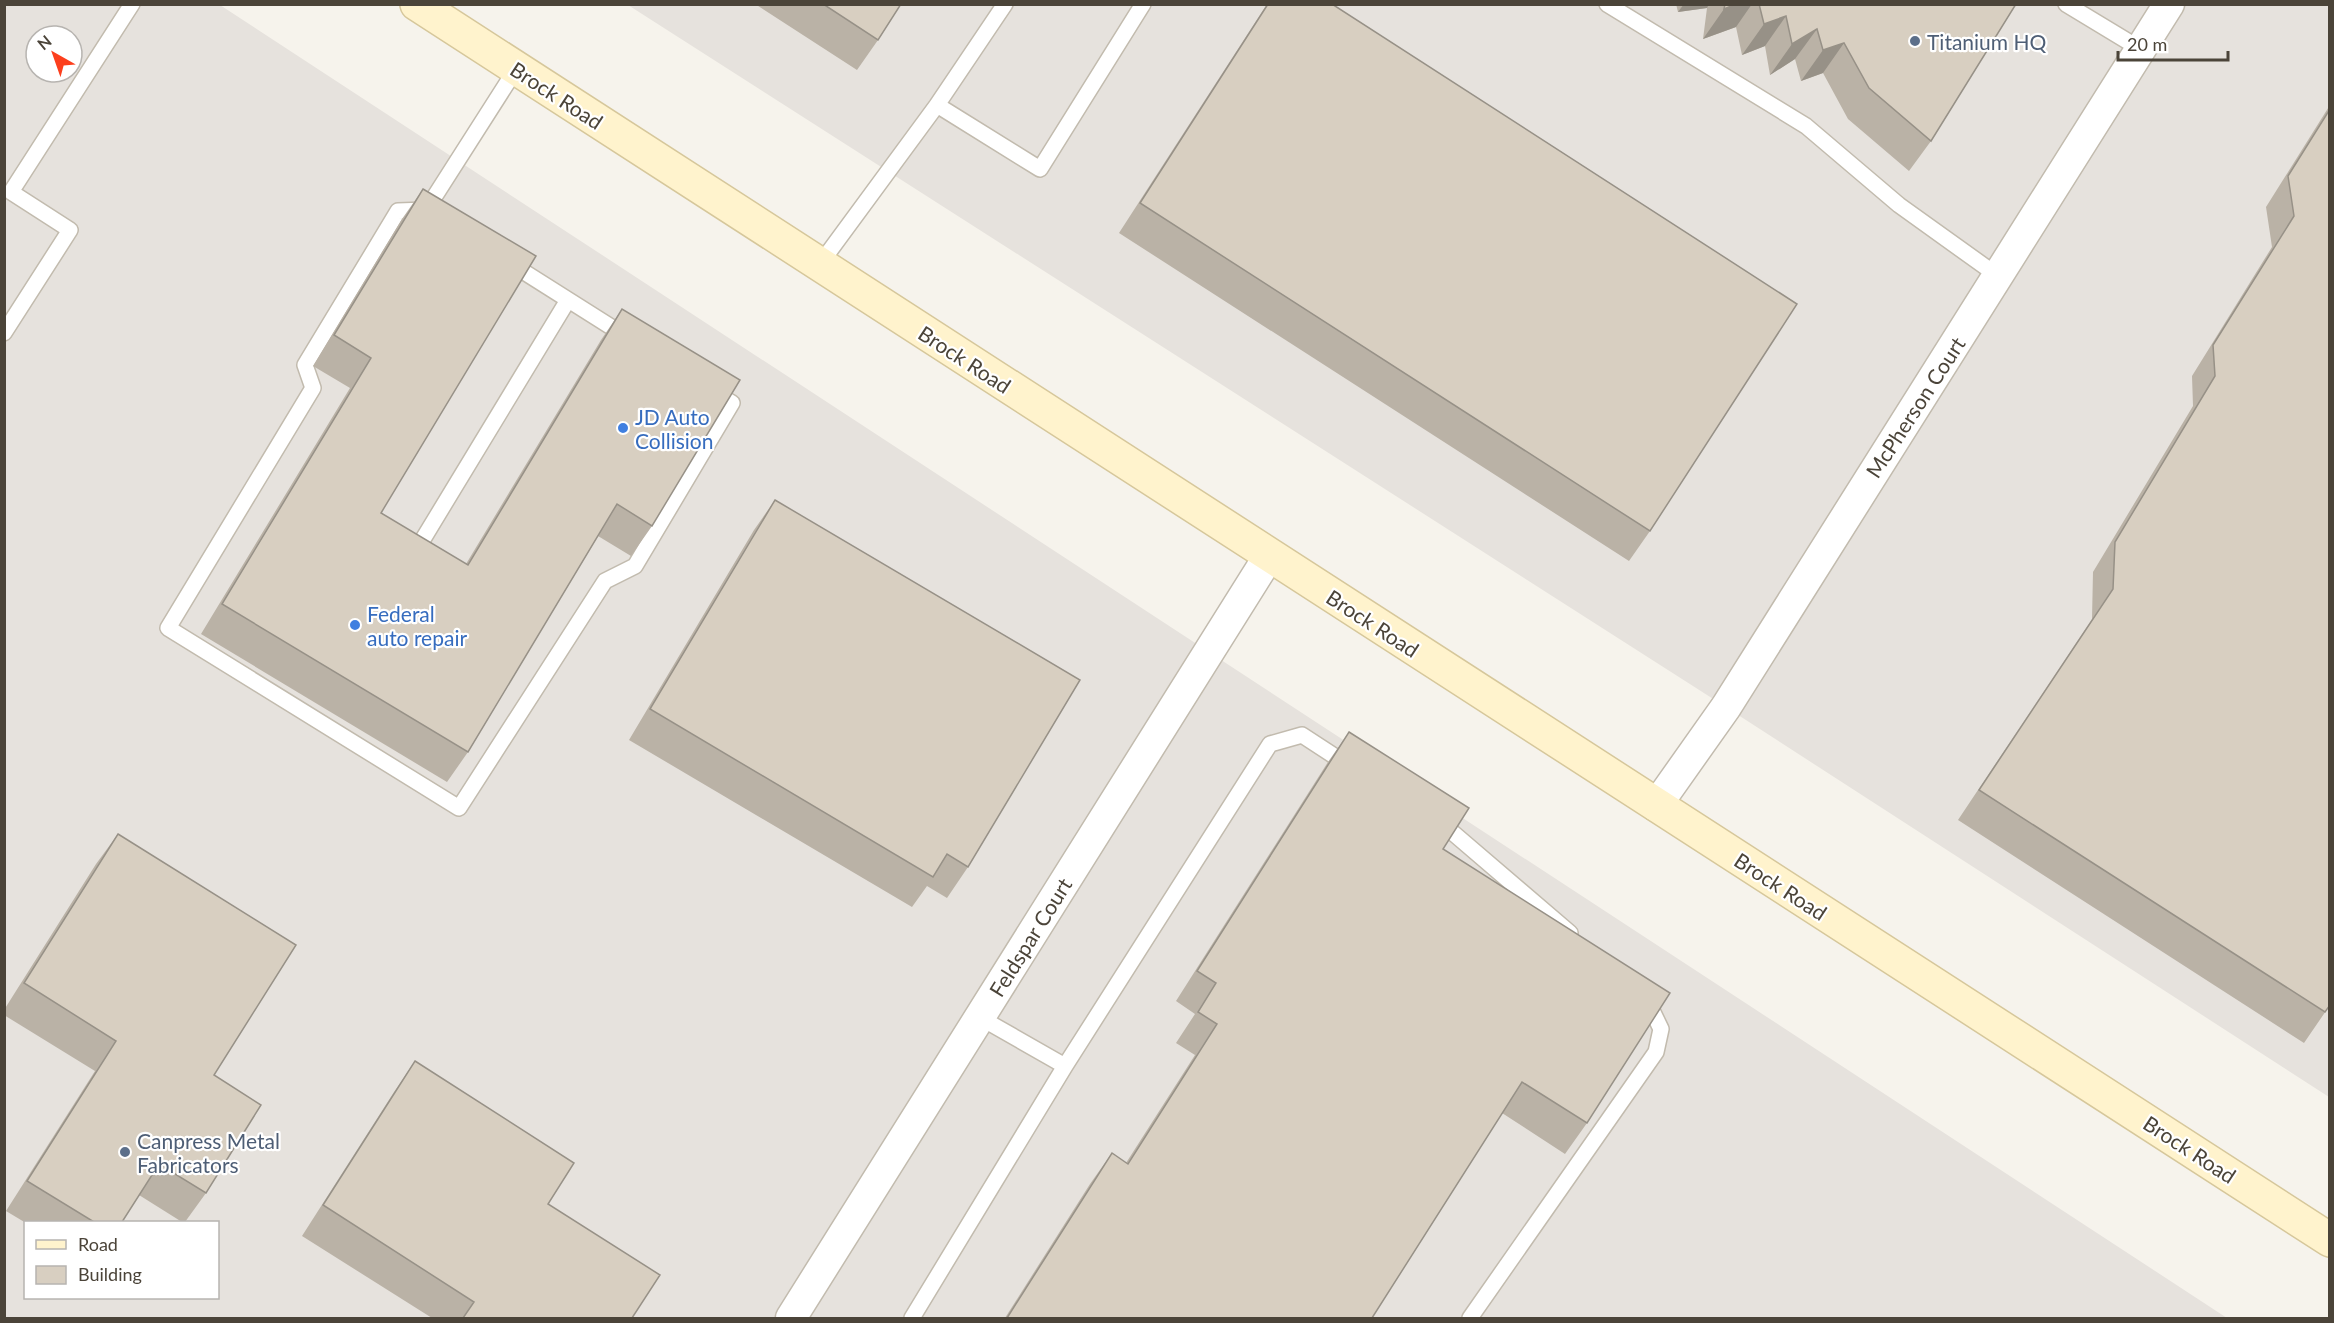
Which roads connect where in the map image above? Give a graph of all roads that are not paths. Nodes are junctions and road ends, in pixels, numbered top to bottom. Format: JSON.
{"nodes":[{"id":1,"x":132,"y":4,"type":"edge"},
{"id":2,"x":417,"y":4,"type":"edge"},
{"id":3,"x":448,"y":4,"type":"edge"},
{"id":4,"x":1005,"y":4,"type":"edge"},
{"id":5,"x":1143,"y":4,"type":"edge"},
{"id":6,"x":1607,"y":4,"type":"edge"},
{"id":7,"x":2066,"y":4,"type":"edge"},
{"id":8,"x":2169,"y":4,"type":"edge"},
{"id":9,"x":464,"y":34,"type":"junction"},
{"id":10,"x":2142,"y":50,"type":"junction"},
{"id":11,"x":516,"y":69,"type":"junction"},
{"id":12,"x":937,"y":105,"type":"junction"},
{"id":13,"x":426,"y":210,"type":"junction"},
{"id":14,"x":447,"y":223,"type":"edge"},
{"id":15,"x":497,"y":255,"type":"edge"},
{"id":16,"x":820,"y":264,"type":"junction"},
{"id":17,"x":1998,"y":276,"type":"junction"},
{"id":18,"x":568,"y":300,"type":"junction"},
{"id":19,"x":4,"y":333,"type":"edge"},
{"id":20,"x":635,"y":342,"type":"edge"},
{"id":21,"x":693,"y":379,"type":"edge"},
{"id":22,"x":1269,"y":556,"type":"junction"},
{"id":23,"x":409,"y":563,"type":"edge"},
{"id":24,"x":1362,"y":774,"type":"edge"},
{"id":25,"x":1656,"y":806,"type":"junction"},
{"id":26,"x":1422,"y":813,"type":"edge"},
{"id":27,"x":1584,"y":945,"type":"edge"},
{"id":28,"x":1637,"y":990,"type":"edge"},
{"id":29,"x":980,"y":1017,"type":"junction"},
{"id":30,"x":1065,"y":1066,"type":"junction"},
{"id":31,"x":2330,"y":1240,"type":"edge"},
{"id":32,"x":790,"y":1318,"type":"edge"},
{"id":33,"x":912,"y":1318,"type":"edge"},
{"id":34,"x":1470,"y":1318,"type":"edge"}],
"edges":[{"from":1,"to":19,"type":"lane"},
{"from":2,"to":9,"type":"main road","name":"Brock Road"},
{"from":3,"to":9,"type":"lane"},
{"from":4,"to":12,"type":"lane"},
{"from":5,"to":12,"type":"lane"},
{"from":6,"to":17,"type":"lane"},
{"from":7,"to":10,"type":"lane"},
{"from":8,"to":10,"type":"street","name":"McPherson Court"},
{"from":9,"to":11,"type":"main road","name":"Brock Road"},
{"from":10,"to":17,"type":"street","name":"McPherson Court"},
{"from":11,"to":13,"type":"lane"},
{"from":11,"to":16,"type":"main road","name":"Brock Road"},
{"from":12,"to":16,"type":"lane"},
{"from":13,"to":14,"type":"lane"},
{"from":13,"to":21,"type":"lane"},
{"from":15,"to":18,"type":"lane"},
{"from":16,"to":22,"type":"main road","name":"Brock Road"},
{"from":17,"to":25,"type":"street","name":"McPherson Court"},
{"from":18,"to":20,"type":"lane"},
{"from":18,"to":23,"type":"lane"},
{"from":22,"to":25,"type":"main road","name":"Brock Road"},
{"from":22,"to":29,"type":"street","name":"Feldspar Court"},
{"from":24,"to":30,"type":"lane"},
{"from":25,"to":31,"type":"main road","name":"Brock Road"},
{"from":26,"to":27,"type":"lane"},
{"from":28,"to":34,"type":"lane"},
{"from":29,"to":30,"type":"lane"},
{"from":29,"to":32,"type":"street","name":"Feldspar Court"},
{"from":30,"to":33,"type":"lane"}]}
